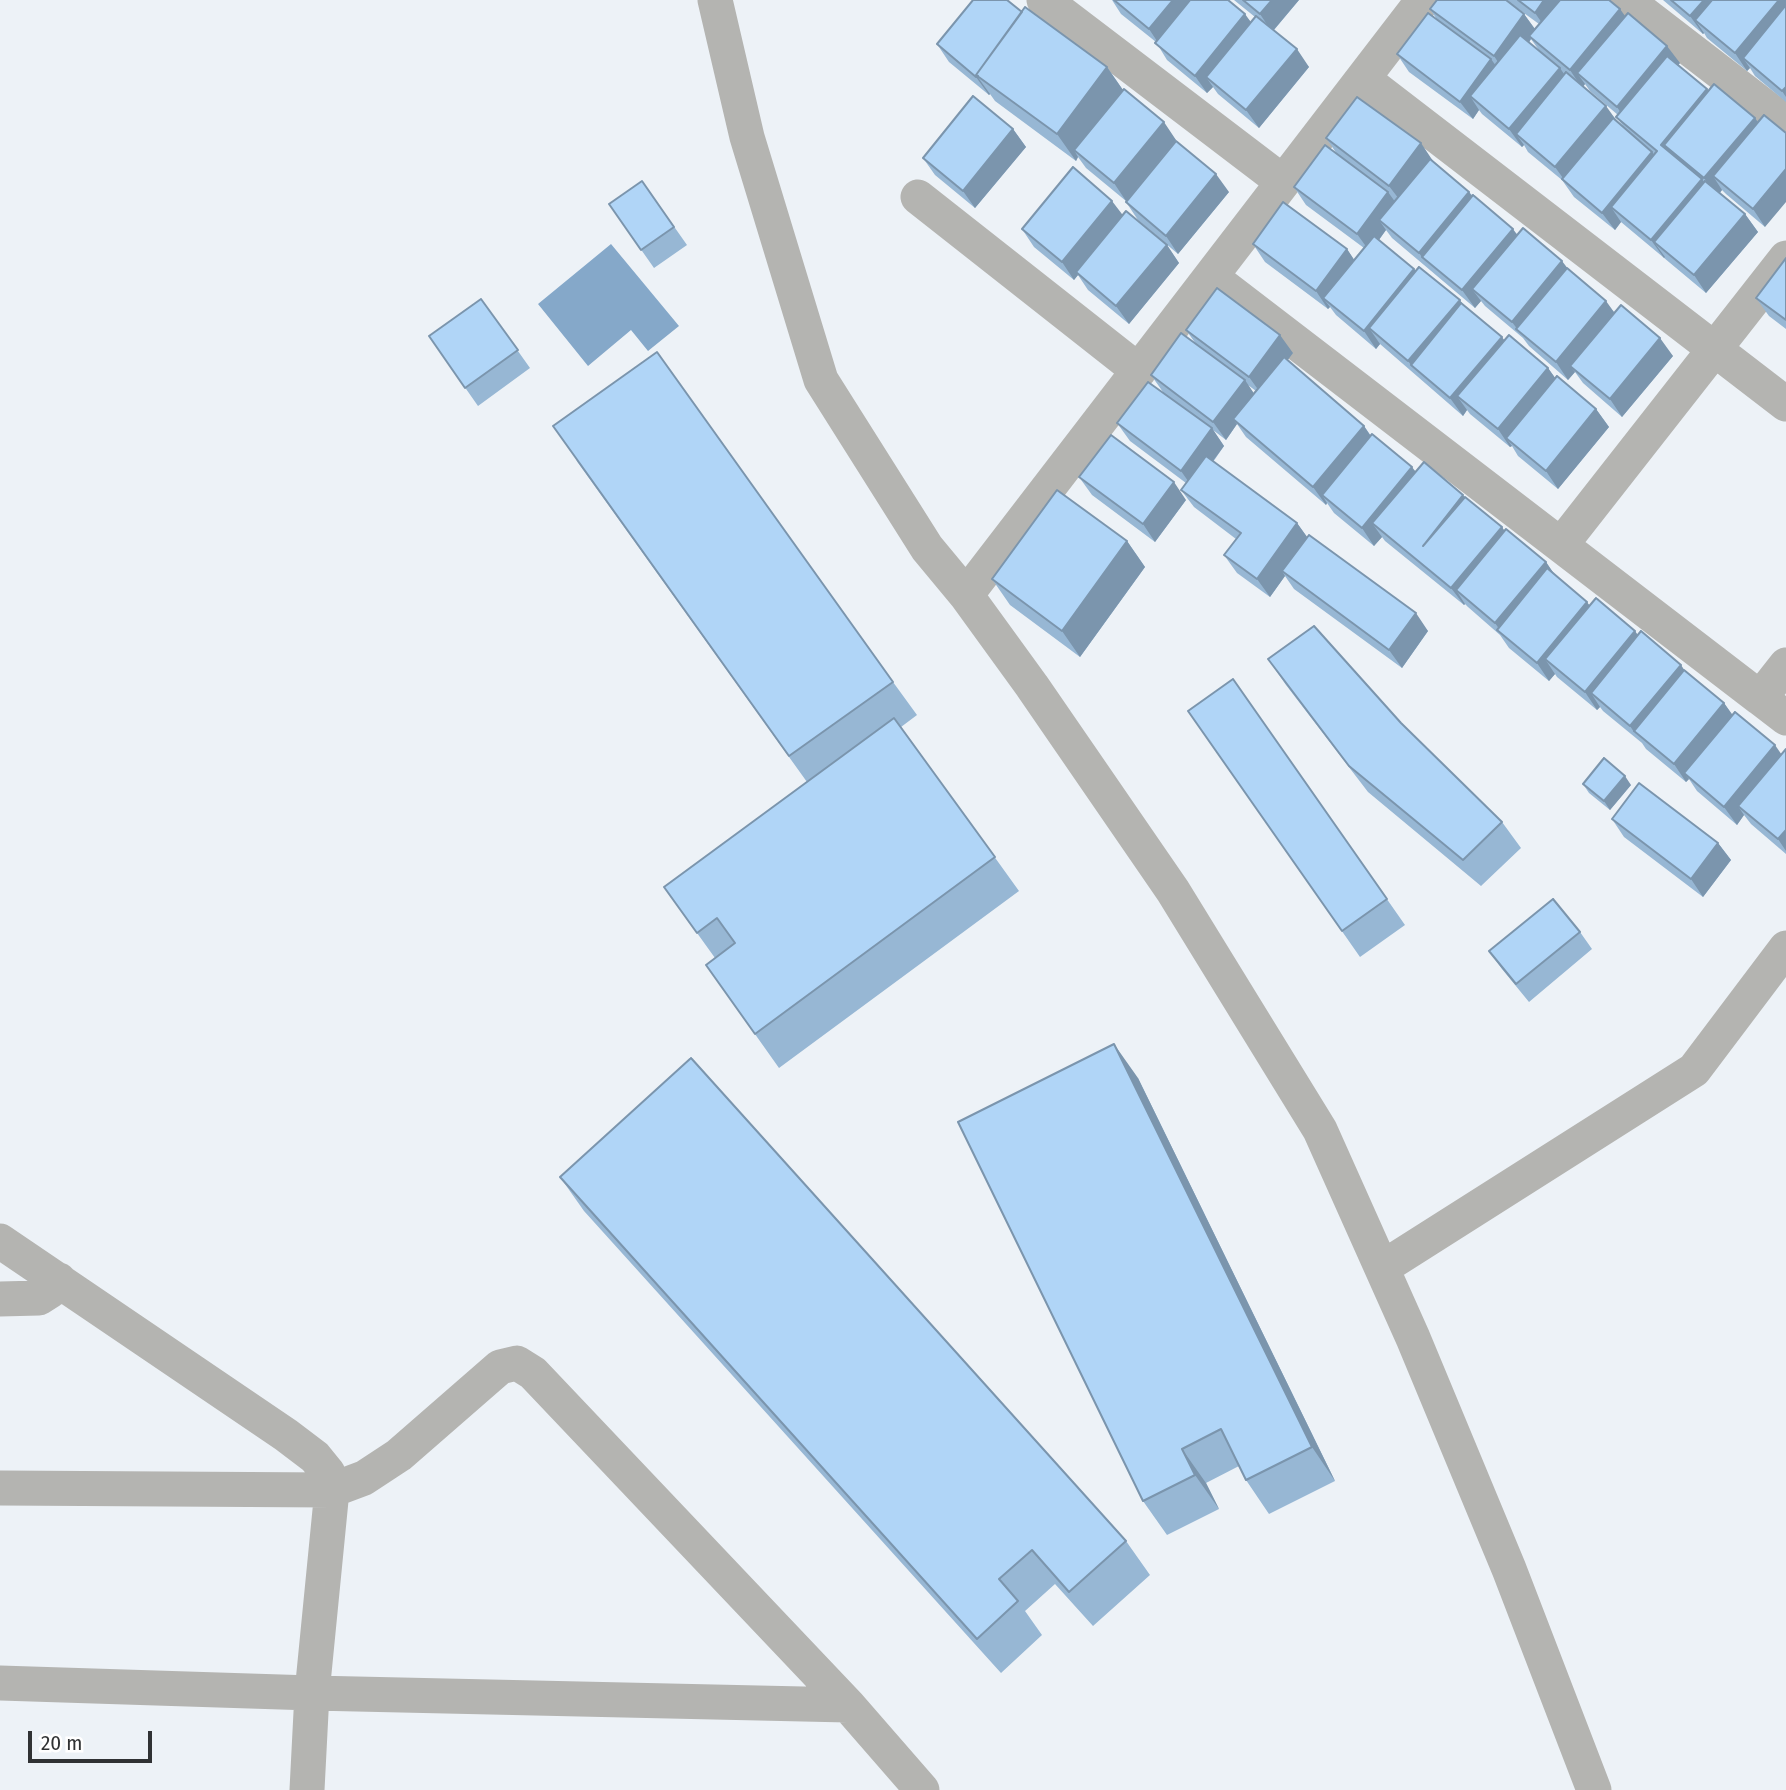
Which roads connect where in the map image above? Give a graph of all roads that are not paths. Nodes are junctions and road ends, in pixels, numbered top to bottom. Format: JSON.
{"nodes":[{"id":1,"x":715,"y":0,"type":"edge"},
{"id":2,"x":1044,"y":0,"type":"edge"},
{"id":3,"x":1626,"y":0,"type":"edge"},
{"id":4,"x":1408,"y":6,"type":"edge"},
{"id":5,"x":1363,"y":79,"type":"junction"},
{"id":6,"x":1786,"y":123,"type":"edge"},
{"id":7,"x":1283,"y":182,"type":"junction"},
{"id":8,"x":918,"y":197,"type":"dead end"},
{"id":9,"x":1786,"y":258,"type":"edge"},
{"id":10,"x":1210,"y":277,"type":"junction"},
{"id":11,"x":1715,"y":350,"type":"junction"},
{"id":12,"x":1139,"y":371,"type":"junction"},
{"id":13,"x":1786,"y":404,"type":"edge"},
{"id":14,"x":1561,"y":545,"type":"junction"},
{"id":15,"x":966,"y":595,"type":"junction"},
{"id":16,"x":1786,"y":665,"type":"edge"},
{"id":17,"x":1773,"y":708,"type":"edge"},
{"id":18,"x":1786,"y":948,"type":"edge"},
{"id":19,"x":0,"y":1241,"type":"edge"},
{"id":20,"x":1382,"y":1268,"type":"junction"},
{"id":21,"x":59,"y":1280,"type":"junction"},
{"id":22,"x":0,"y":1299,"type":"edge"},
{"id":23,"x":0,"y":1488,"type":"edge"},
{"id":24,"x":332,"y":1490,"type":"junction"},
{"id":25,"x":0,"y":1683,"type":"edge"},
{"id":26,"x":312,"y":1693,"type":"junction"},
{"id":27,"x":848,"y":1705,"type":"junction"},
{"id":28,"x":307,"y":1790,"type":"edge"},
{"id":29,"x":922,"y":1790,"type":"edge"},
{"id":30,"x":1594,"y":1790,"type":"edge"}],
"edges":[{"from":1,"to":15,"type":"street"},
{"from":2,"to":7,"type":"street"},
{"from":3,"to":6,"type":"street"},
{"from":4,"to":5,"type":"street"},
{"from":5,"to":7,"type":"street"},
{"from":5,"to":11,"type":"street"},
{"from":7,"to":10,"type":"street"},
{"from":8,"to":12,"type":"street"},
{"from":9,"to":11,"type":"street"},
{"from":10,"to":12,"type":"street"},
{"from":10,"to":14,"type":"street"},
{"from":11,"to":13,"type":"street"},
{"from":11,"to":14,"type":"street"},
{"from":12,"to":15,"type":"street"},
{"from":14,"to":17,"type":"street"},
{"from":15,"to":20,"type":"street"},
{"from":16,"to":17,"type":"street"},
{"from":18,"to":20,"type":"street"},
{"from":19,"to":21,"type":"street"},
{"from":20,"to":30,"type":"street"},
{"from":21,"to":22,"type":"street"},
{"from":21,"to":24,"type":"street"},
{"from":23,"to":24,"type":"street"},
{"from":24,"to":26,"type":"street"},
{"from":24,"to":27,"type":"street"},
{"from":25,"to":26,"type":"street"},
{"from":26,"to":27,"type":"street"},
{"from":26,"to":28,"type":"street"},
{"from":27,"to":29,"type":"street"}]}
